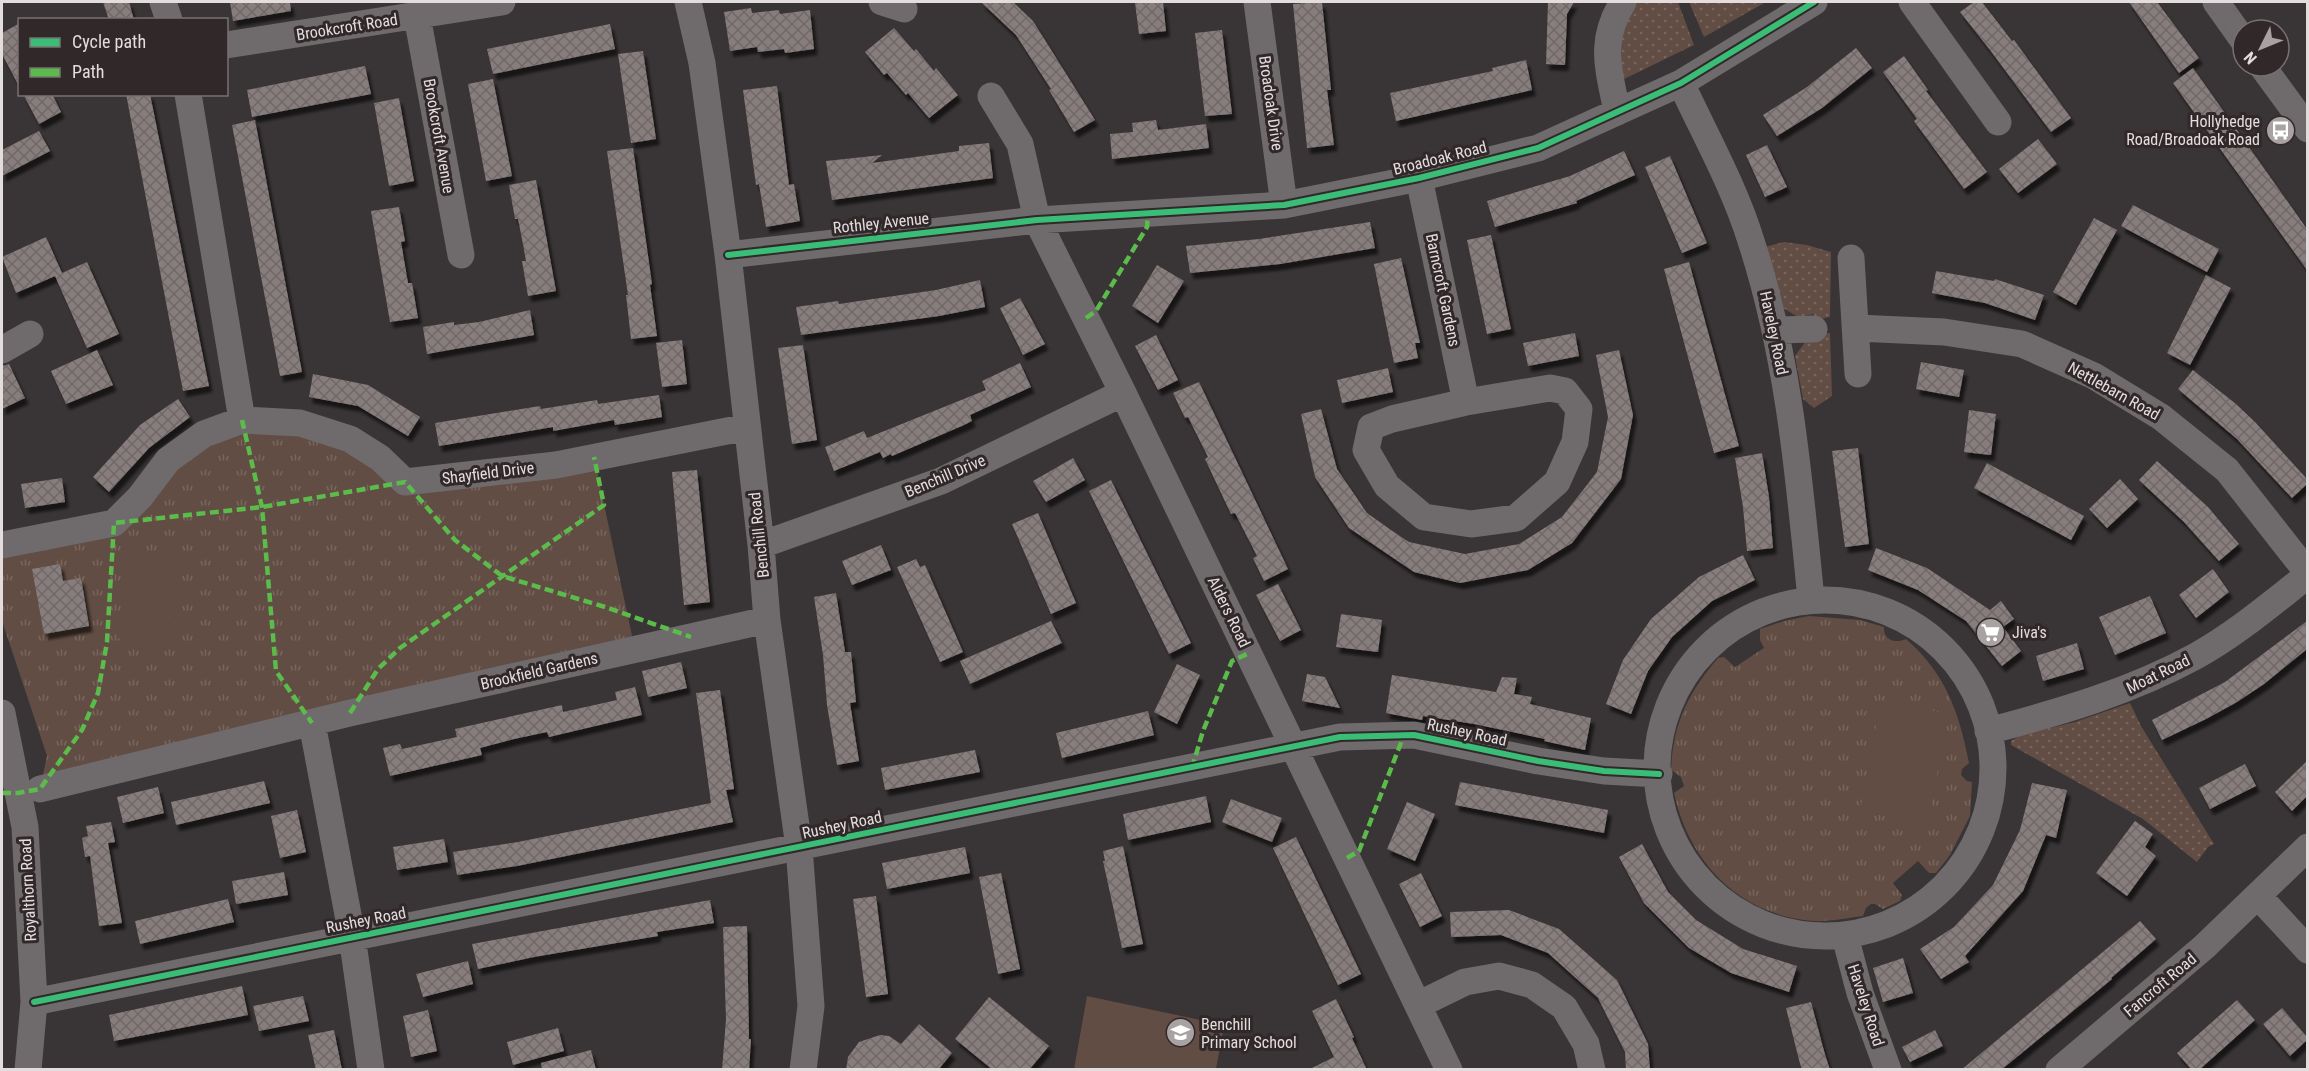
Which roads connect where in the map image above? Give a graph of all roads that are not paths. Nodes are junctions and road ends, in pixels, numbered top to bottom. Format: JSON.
{"nodes":[{"id":1,"x":163,"y":2,"type":"edge"},
{"id":2,"x":502,"y":2,"type":"edge"},
{"id":3,"x":688,"y":2,"type":"edge"},
{"id":4,"x":1257,"y":2,"type":"edge"},
{"id":5,"x":1623,"y":2,"type":"edge"},
{"id":6,"x":1814,"y":2,"type":"edge"},
{"id":7,"x":1912,"y":2,"type":"edge"},
{"id":8,"x":2216,"y":2,"type":"edge"},
{"id":9,"x":417,"y":16,"type":"junction"},
{"id":10,"x":169,"y":18,"type":"edge"},
{"id":11,"x":2231,"y":23,"type":"edge"},
{"id":12,"x":228,"y":45,"type":"edge"},
{"id":13,"x":2271,"y":78,"type":"edge"},
{"id":14,"x":1681,"y":83,"type":"junction"},
{"id":15,"x":188,"y":96,"type":"edge"},
{"id":16,"x":991,"y":96,"type":"dead end"},
{"id":17,"x":1617,"y":112,"type":"junction"},
{"id":18,"x":1998,"y":122,"type":"dead end"},
{"id":19,"x":2307,"y":129,"type":"edge"},
{"id":20,"x":1419,"y":178,"type":"junction"},
{"id":21,"x":1284,"y":205,"type":"junction"},
{"id":22,"x":1037,"y":220,"type":"junction"},
{"id":23,"x":461,"y":255,"type":"dead end"},
{"id":24,"x":728,"y":255,"type":"junction"},
{"id":25,"x":1851,"y":258,"type":"dead end"},
{"id":26,"x":1857,"y":328,"type":"junction"},
{"id":27,"x":1814,"y":329,"type":"dead end"},
{"id":28,"x":1776,"y":330,"type":"junction"},
{"id":29,"x":30,"y":334,"type":"dead end"},
{"id":30,"x":2,"y":350,"type":"edge"},
{"id":31,"x":1858,"y":374,"type":"dead end"},
{"id":32,"x":1123,"y":393,"type":"junction"},
{"id":33,"x":1466,"y":402,"type":"junction"},
{"id":34,"x":242,"y":420,"type":"junction"},
{"id":35,"x":747,"y":427,"type":"junction"},
{"id":36,"x":2,"y":545,"type":"edge"},
{"id":37,"x":761,"y":545,"type":"junction"},
{"id":38,"x":2307,"y":574,"type":"edge"},
{"id":39,"x":1811,"y":599,"type":"junction"},
{"id":40,"x":767,"y":620,"type":"junction"},
{"id":41,"x":2,"y":713,"type":"edge"},
{"id":42,"x":312,"y":723,"type":"junction"},
{"id":43,"x":1988,"y":730,"type":"junction"},
{"id":44,"x":1294,"y":747,"type":"junction"},
{"id":45,"x":1659,"y":774,"type":"junction"},
{"id":46,"x":40,"y":789,"type":"dead end"},
{"id":47,"x":799,"y":847,"type":"junction"},
{"id":48,"x":2307,"y":847,"type":"edge"},
{"id":49,"x":2258,"y":896,"type":"junction"},
{"id":50,"x":352,"y":936,"type":"junction"},
{"id":51,"x":1846,"y":940,"type":"junction"},
{"id":52,"x":2307,"y":950,"type":"edge"},
{"id":53,"x":34,"y":1002,"type":"junction"},
{"id":54,"x":1418,"y":1005,"type":"junction"},
{"id":55,"x":2076,"y":1065,"type":"edge"},
{"id":56,"x":28,"y":1070,"type":"edge"},
{"id":57,"x":371,"y":1070,"type":"edge"},
{"id":58,"x":803,"y":1070,"type":"edge"},
{"id":59,"x":1449,"y":1070,"type":"edge"},
{"id":60,"x":1592,"y":1070,"type":"edge"},
{"id":61,"x":1888,"y":1070,"type":"edge"}],
"edges":[{"from":1,"to":10,"type":"street"},
{"from":2,"to":9,"type":"street","name":"Brookcroft Road"},
{"from":3,"to":24,"type":"street","name":"Benchill Road"},
{"from":4,"to":21,"type":"street","name":"Broadoak Drive"},
{"from":5,"to":17,"type":"street"},
{"from":6,"to":14,"type":"street","name":"Broadoak Road"},
{"from":7,"to":18,"type":"street"},
{"from":8,"to":11,"type":"street"},
{"from":9,"to":12,"type":"street","name":"Brookcroft Road"},
{"from":9,"to":23,"type":"street","name":"Brookcroft Avenue"},
{"from":13,"to":19,"type":"street"},
{"from":14,"to":17,"type":"street","name":"Broadoak Road"},
{"from":14,"to":28,"type":"street","name":"Haveley Road"},
{"from":15,"to":34,"type":"street"},
{"from":16,"to":22,"type":"street","name":"Alders Road"},
{"from":17,"to":20,"type":"street","name":"Broadoak Road"},
{"from":20,"to":21,"type":"street","name":"Broadoak Road"},
{"from":20,"to":33,"type":"street","name":"Barncroft Gardens"},
{"from":21,"to":22,"type":"street","name":"Broadoak Road"},
{"from":22,"to":24,"type":"street","name":"Rothley Avenue"},
{"from":22,"to":32,"type":"street","name":"Alders Road"},
{"from":24,"to":35,"type":"street","name":"Benchill Road"},
{"from":25,"to":26,"type":"street"},
{"from":26,"to":31,"type":"street"},
{"from":26,"to":38,"type":"street","name":"Nettlebarn Road"},
{"from":27,"to":28,"type":"street"},
{"from":28,"to":39,"type":"street","name":"Haveley Road"},
{"from":29,"to":30,"type":"street"},
{"from":32,"to":37,"type":"street","name":"Benchill Drive"},
{"from":32,"to":44,"type":"street","name":"Alders Road"},
{"from":33,"to":33,"type":"street"},
{"from":34,"to":35,"type":"street","name":"Shayfield Drive"},
{"from":34,"to":36,"type":"street","name":"Shayfield Drive"},
{"from":35,"to":37,"type":"street","name":"Benchill Road"},
{"from":37,"to":40,"type":"street","name":"Benchill Road"},
{"from":38,"to":43,"type":"street","name":"Moat Road"},
{"from":39,"to":43,"type":"street"},
{"from":39,"to":45,"type":"street"},
{"from":40,"to":42,"type":"street","name":"Brookfield Gardens"},
{"from":40,"to":47,"type":"street","name":"Benchill Road"},
{"from":41,"to":53,"type":"street","name":"Royalthorn Road"},
{"from":42,"to":46,"type":"street","name":"Brookfield Gardens"},
{"from":42,"to":50,"type":"street"},
{"from":43,"to":51,"type":"street"},
{"from":44,"to":45,"type":"street","name":"Rushey Road"},
{"from":44,"to":47,"type":"street","name":"Rushey Road"},
{"from":44,"to":54,"type":"street","name":"Alders Road"},
{"from":45,"to":51,"type":"street"},
{"from":47,"to":50,"type":"street","name":"Rushey Road"},
{"from":47,"to":58,"type":"street","name":"Benchill Road"},
{"from":48,"to":49,"type":"street","name":"Fancroft Road"},
{"from":49,"to":52,"type":"street"},
{"from":49,"to":55,"type":"street","name":"Fancroft Road"},
{"from":50,"to":53,"type":"street","name":"Rushey Road"},
{"from":50,"to":57,"type":"street"},
{"from":51,"to":61,"type":"street","name":"Haveley Road"},
{"from":53,"to":56,"type":"street","name":"Royalthorn Road"},
{"from":54,"to":59,"type":"street","name":"Alders Road"},
{"from":54,"to":60,"type":"street"}]}
